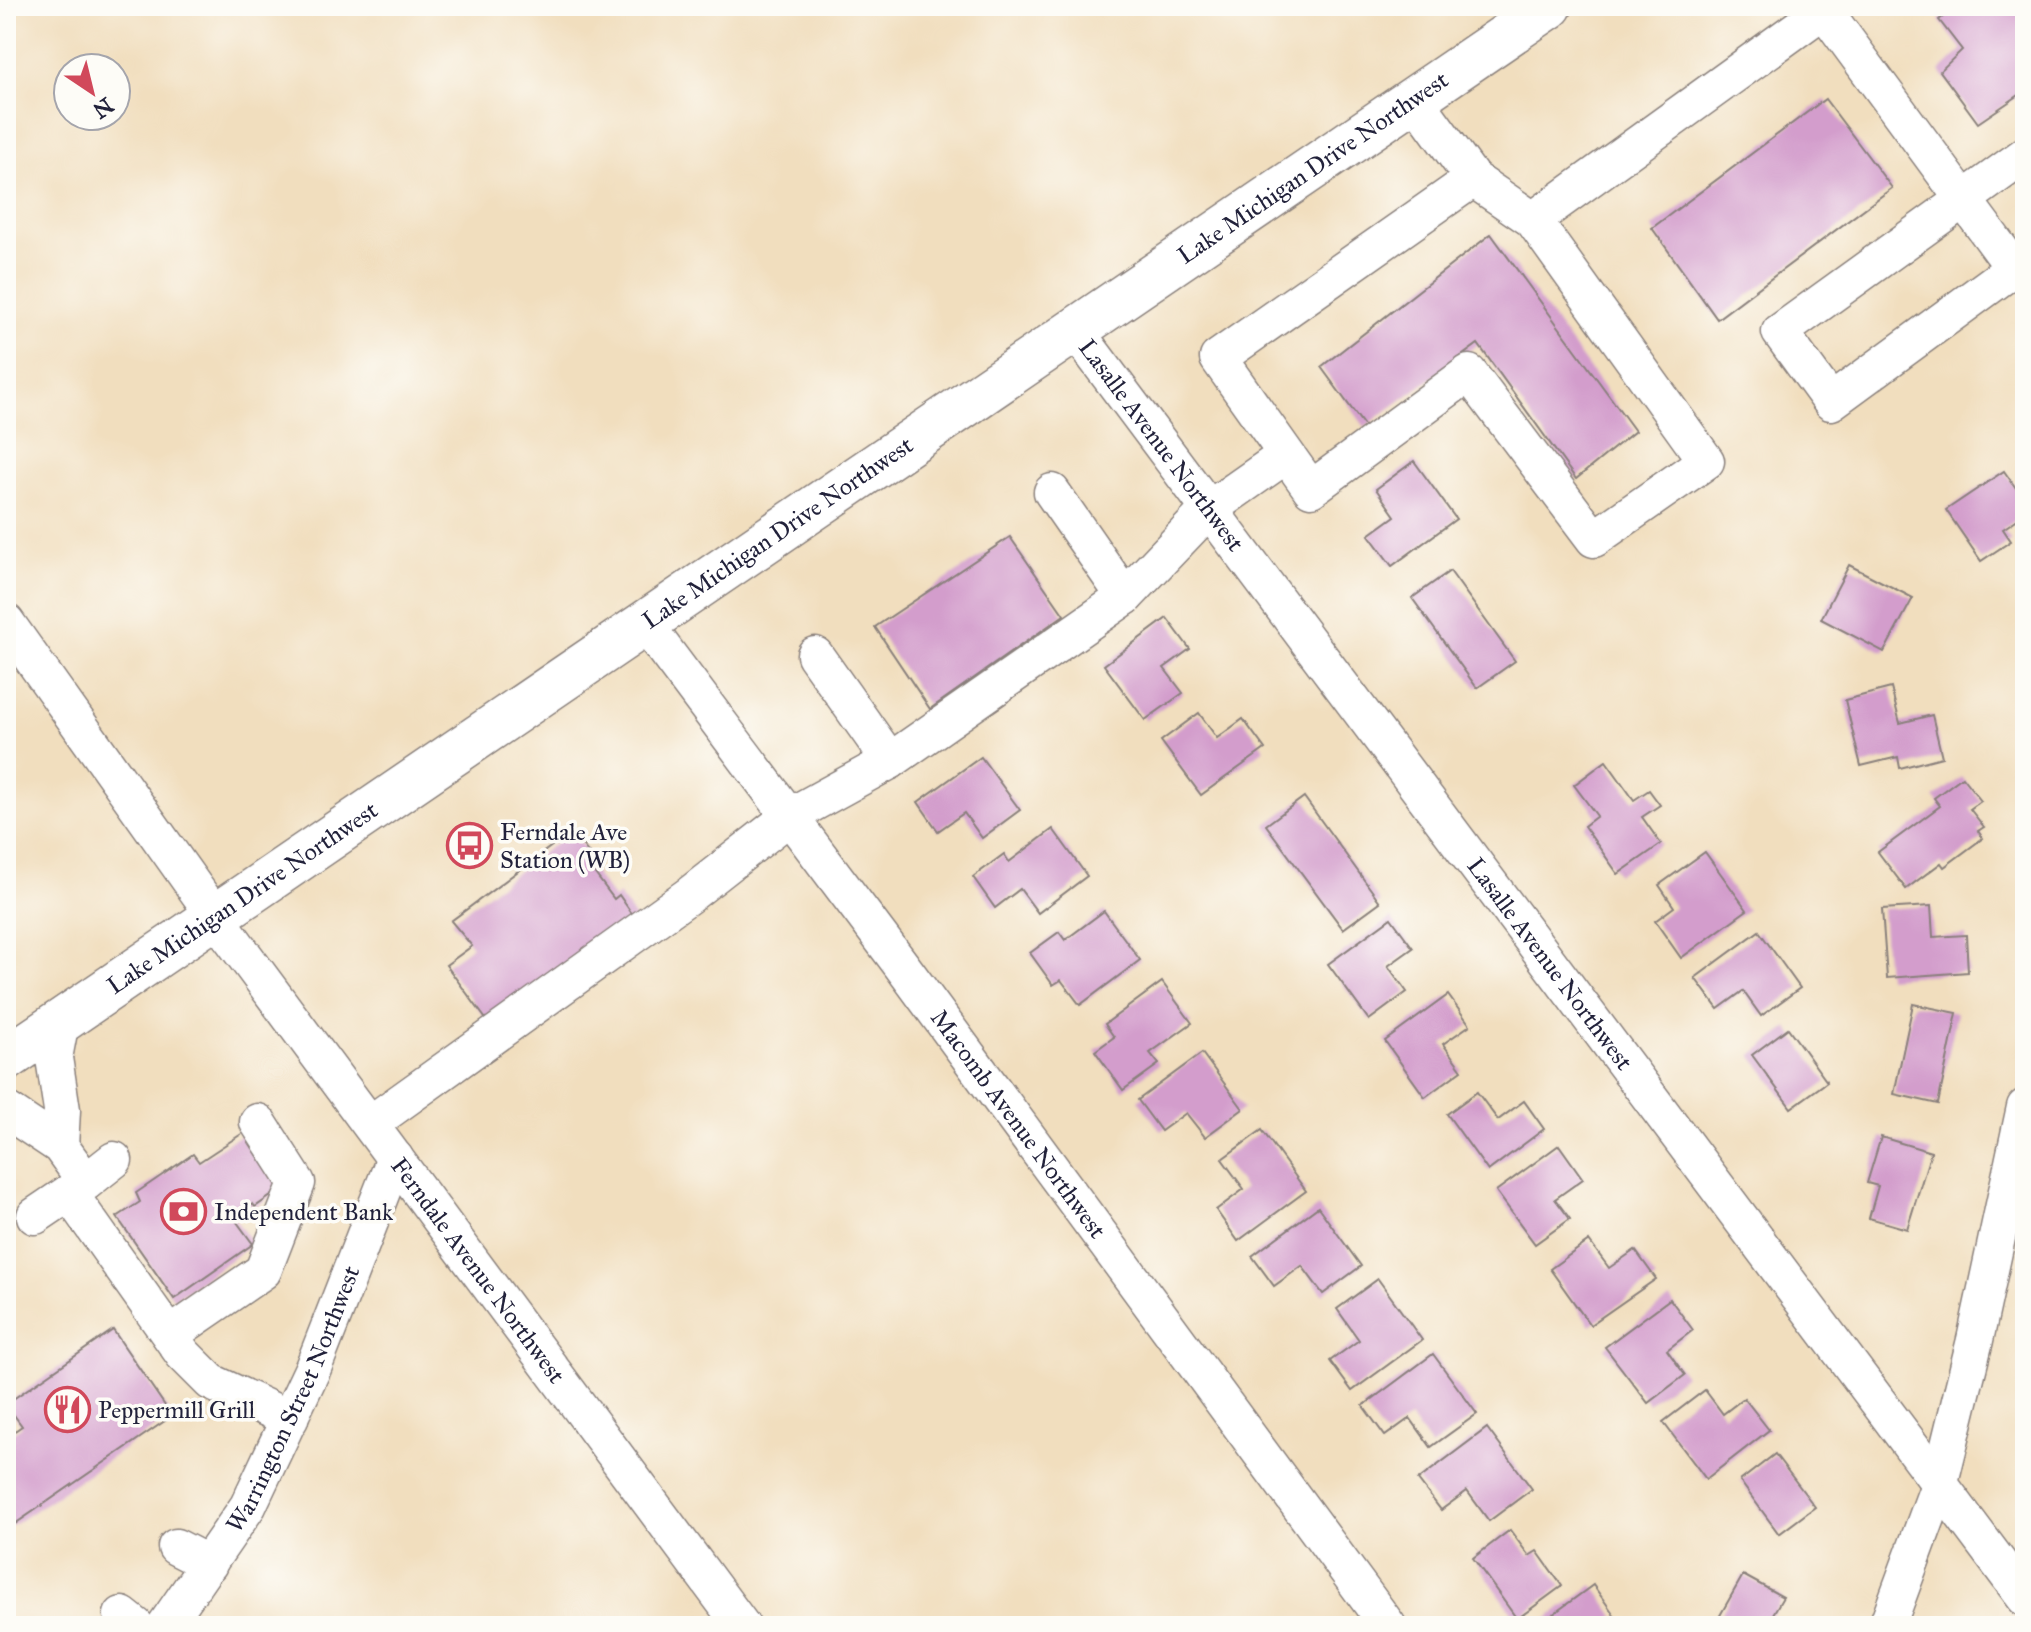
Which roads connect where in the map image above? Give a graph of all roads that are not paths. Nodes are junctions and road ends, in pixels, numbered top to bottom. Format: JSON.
{"nodes":[{"id":1,"x":1550,"y":6,"type":"edge"},
{"id":2,"x":1824,"y":7,"type":"edge"},
{"id":3,"x":1414,"y":98,"type":"junction"},
{"id":4,"x":2025,"y":155,"type":"edge"},
{"id":5,"x":1473,"y":179,"type":"junction"},
{"id":6,"x":1963,"y":199,"type":"junction"},
{"id":7,"x":1533,"y":220,"type":"junction"},
{"id":8,"x":2019,"y":264,"type":"edge"},
{"id":9,"x":1075,"y":330,"type":"junction"},
{"id":10,"x":1286,"y":455,"type":"junction"},
{"id":11,"x":1052,"y":492,"type":"dead end"},
{"id":12,"x":1209,"y":509,"type":"junction"},
{"id":13,"x":1125,"y":597,"type":"junction"},
{"id":14,"x":6,"y":622,"type":"edge"},
{"id":15,"x":645,"y":624,"type":"junction"},
{"id":16,"x":815,"y":655,"type":"dead end"},
{"id":17,"x":890,"y":761,"type":"junction"},
{"id":18,"x":790,"y":816,"type":"junction"},
{"id":19,"x":215,"y":916,"type":"junction"},
{"id":20,"x":61,"y":1021,"type":"junction"},
{"id":21,"x":6,"y":1059,"type":"edge"},
{"id":22,"x":2025,"y":1107,"type":"edge"},
{"id":23,"x":6,"y":1110,"type":"edge"},
{"id":24,"x":258,"y":1122,"type":"dead end"},
{"id":25,"x":370,"y":1124,"type":"junction"},
{"id":26,"x":60,"y":1146,"type":"junction"},
{"id":27,"x":395,"y":1158,"type":"junction"},
{"id":28,"x":114,"y":1160,"type":"dead end"},
{"id":29,"x":78,"y":1188,"type":"junction"},
{"id":30,"x":35,"y":1216,"type":"dead end"},
{"id":31,"x":170,"y":1335,"type":"junction"},
{"id":32,"x":290,"y":1419,"type":"junction"},
{"id":33,"x":1940,"y":1482,"type":"junction"},
{"id":34,"x":176,"y":1547,"type":"dead end"},
{"id":35,"x":209,"y":1564,"type":"junction"},
{"id":36,"x":2025,"y":1598,"type":"edge"},
{"id":37,"x":165,"y":1626,"type":"edge"},
{"id":38,"x":742,"y":1626,"type":"edge"},
{"id":39,"x":1388,"y":1626,"type":"edge"},
{"id":40,"x":1887,"y":1626,"type":"edge"}],
"edges":[{"from":1,"to":3,"type":"highway","name":"Lake Michigan Drive Northwest"},
{"from":2,"to":6,"type":"street"},
{"from":2,"to":7,"type":"street"},
{"from":3,"to":5,"type":"street"},
{"from":3,"to":9,"type":"highway","name":"Lake Michigan Drive Northwest"},
{"from":4,"to":6,"type":"street"},
{"from":5,"to":7,"type":"street"},
{"from":5,"to":10,"type":"street"},
{"from":6,"to":8,"type":"street"},
{"from":6,"to":8,"type":"street"},
{"from":7,"to":10,"type":"street"},
{"from":9,"to":12,"type":"street","name":"Lasalle Avenue Northwest"},
{"from":9,"to":15,"type":"highway","name":"Lake Michigan Drive Northwest"},
{"from":10,"to":12,"type":"street"},
{"from":11,"to":13,"type":"street"},
{"from":12,"to":13,"type":"street"},
{"from":12,"to":33,"type":"street","name":"Lasalle Avenue Northwest"},
{"from":13,"to":17,"type":"street"},
{"from":14,"to":19,"type":"street","name":"Ferndale Avenue Northwest"},
{"from":15,"to":18,"type":"street","name":"Macomb Avenue Northwest"},
{"from":15,"to":19,"type":"highway","name":"Lake Michigan Drive Northwest"},
{"from":16,"to":17,"type":"street"},
{"from":17,"to":18,"type":"street"},
{"from":18,"to":25,"type":"street"},
{"from":18,"to":39,"type":"street","name":"Macomb Avenue Northwest"},
{"from":19,"to":20,"type":"highway","name":"Lake Michigan Drive Northwest"},
{"from":19,"to":25,"type":"street","name":"Ferndale Avenue Northwest"},
{"from":20,"to":21,"type":"highway","name":"Lake Michigan Drive Northwest"},
{"from":20,"to":26,"type":"street"},
{"from":22,"to":33,"type":"street"},
{"from":23,"to":26,"type":"street"},
{"from":24,"to":31,"type":"street"},
{"from":25,"to":27,"type":"street","name":"Ferndale Avenue Northwest"},
{"from":26,"to":29,"type":"street"},
{"from":27,"to":32,"type":"street","name":"Warrington Street Northwest"},
{"from":27,"to":38,"type":"street","name":"Ferndale Avenue Northwest"},
{"from":28,"to":29,"type":"street"},
{"from":29,"to":30,"type":"street"},
{"from":29,"to":31,"type":"street"},
{"from":31,"to":32,"type":"street"},
{"from":32,"to":35,"type":"street","name":"Warrington Street Northwest"},
{"from":33,"to":36,"type":"street","name":"Lasalle Avenue Northwest"},
{"from":33,"to":40,"type":"street"},
{"from":34,"to":35,"type":"street"},
{"from":35,"to":37,"type":"street","name":"Warrington Street Northwest"}]}
